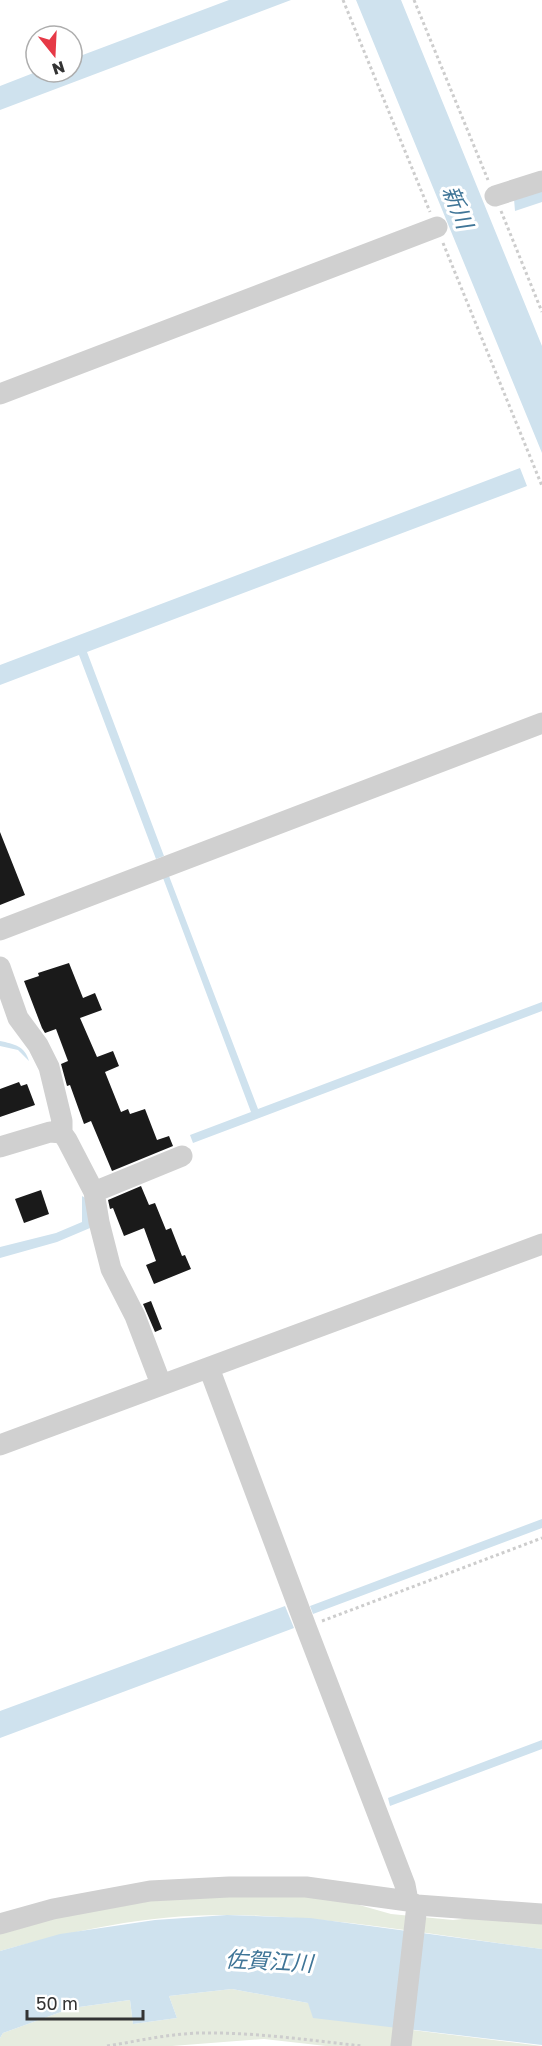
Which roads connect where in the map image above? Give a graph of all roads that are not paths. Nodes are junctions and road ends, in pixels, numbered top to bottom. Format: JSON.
{"nodes":[{"id":1,"x":542,"y":181,"type":"edge"},
{"id":2,"x":495,"y":196,"type":"road end"},
{"id":3,"x":437,"y":227,"type":"road end"},
{"id":4,"x":0,"y":394,"type":"edge"},
{"id":5,"x":542,"y":723,"type":"edge"},
{"id":6,"x":0,"y":930,"type":"edge"},
{"id":7,"x":0,"y":967,"type":"edge"},
{"id":8,"x":62,"y":1133,"type":"junction"},
{"id":9,"x":0,"y":1147,"type":"edge"},
{"id":10,"x":182,"y":1156,"type":"dead end"},
{"id":11,"x":94,"y":1192,"type":"junction"},
{"id":12,"x":542,"y":1244,"type":"edge"},
{"id":13,"x":209,"y":1368,"type":"junction"},
{"id":14,"x":161,"y":1384,"type":"junction"},
{"id":15,"x":0,"y":1445,"type":"edge"},
{"id":16,"x":412,"y":1903,"type":"junction"},
{"id":17,"x":542,"y":1914,"type":"edge"},
{"id":18,"x":0,"y":1924,"type":"edge"},
{"id":19,"x":401,"y":2046,"type":"edge"}],
"edges":[{"from":1,"to":2,"type":"street"},
{"from":3,"to":4,"type":"street"},
{"from":5,"to":6,"type":"street"},
{"from":7,"to":8,"type":"street"},
{"from":8,"to":9,"type":"street"},
{"from":8,"to":11,"type":"street"},
{"from":10,"to":11,"type":"street"},
{"from":11,"to":14,"type":"street"},
{"from":12,"to":13,"type":"street"},
{"from":13,"to":14,"type":"street"},
{"from":13,"to":16,"type":"street"},
{"from":14,"to":15,"type":"street"},
{"from":16,"to":17,"type":"street"},
{"from":16,"to":18,"type":"street"},
{"from":16,"to":19,"type":"street"}]}
